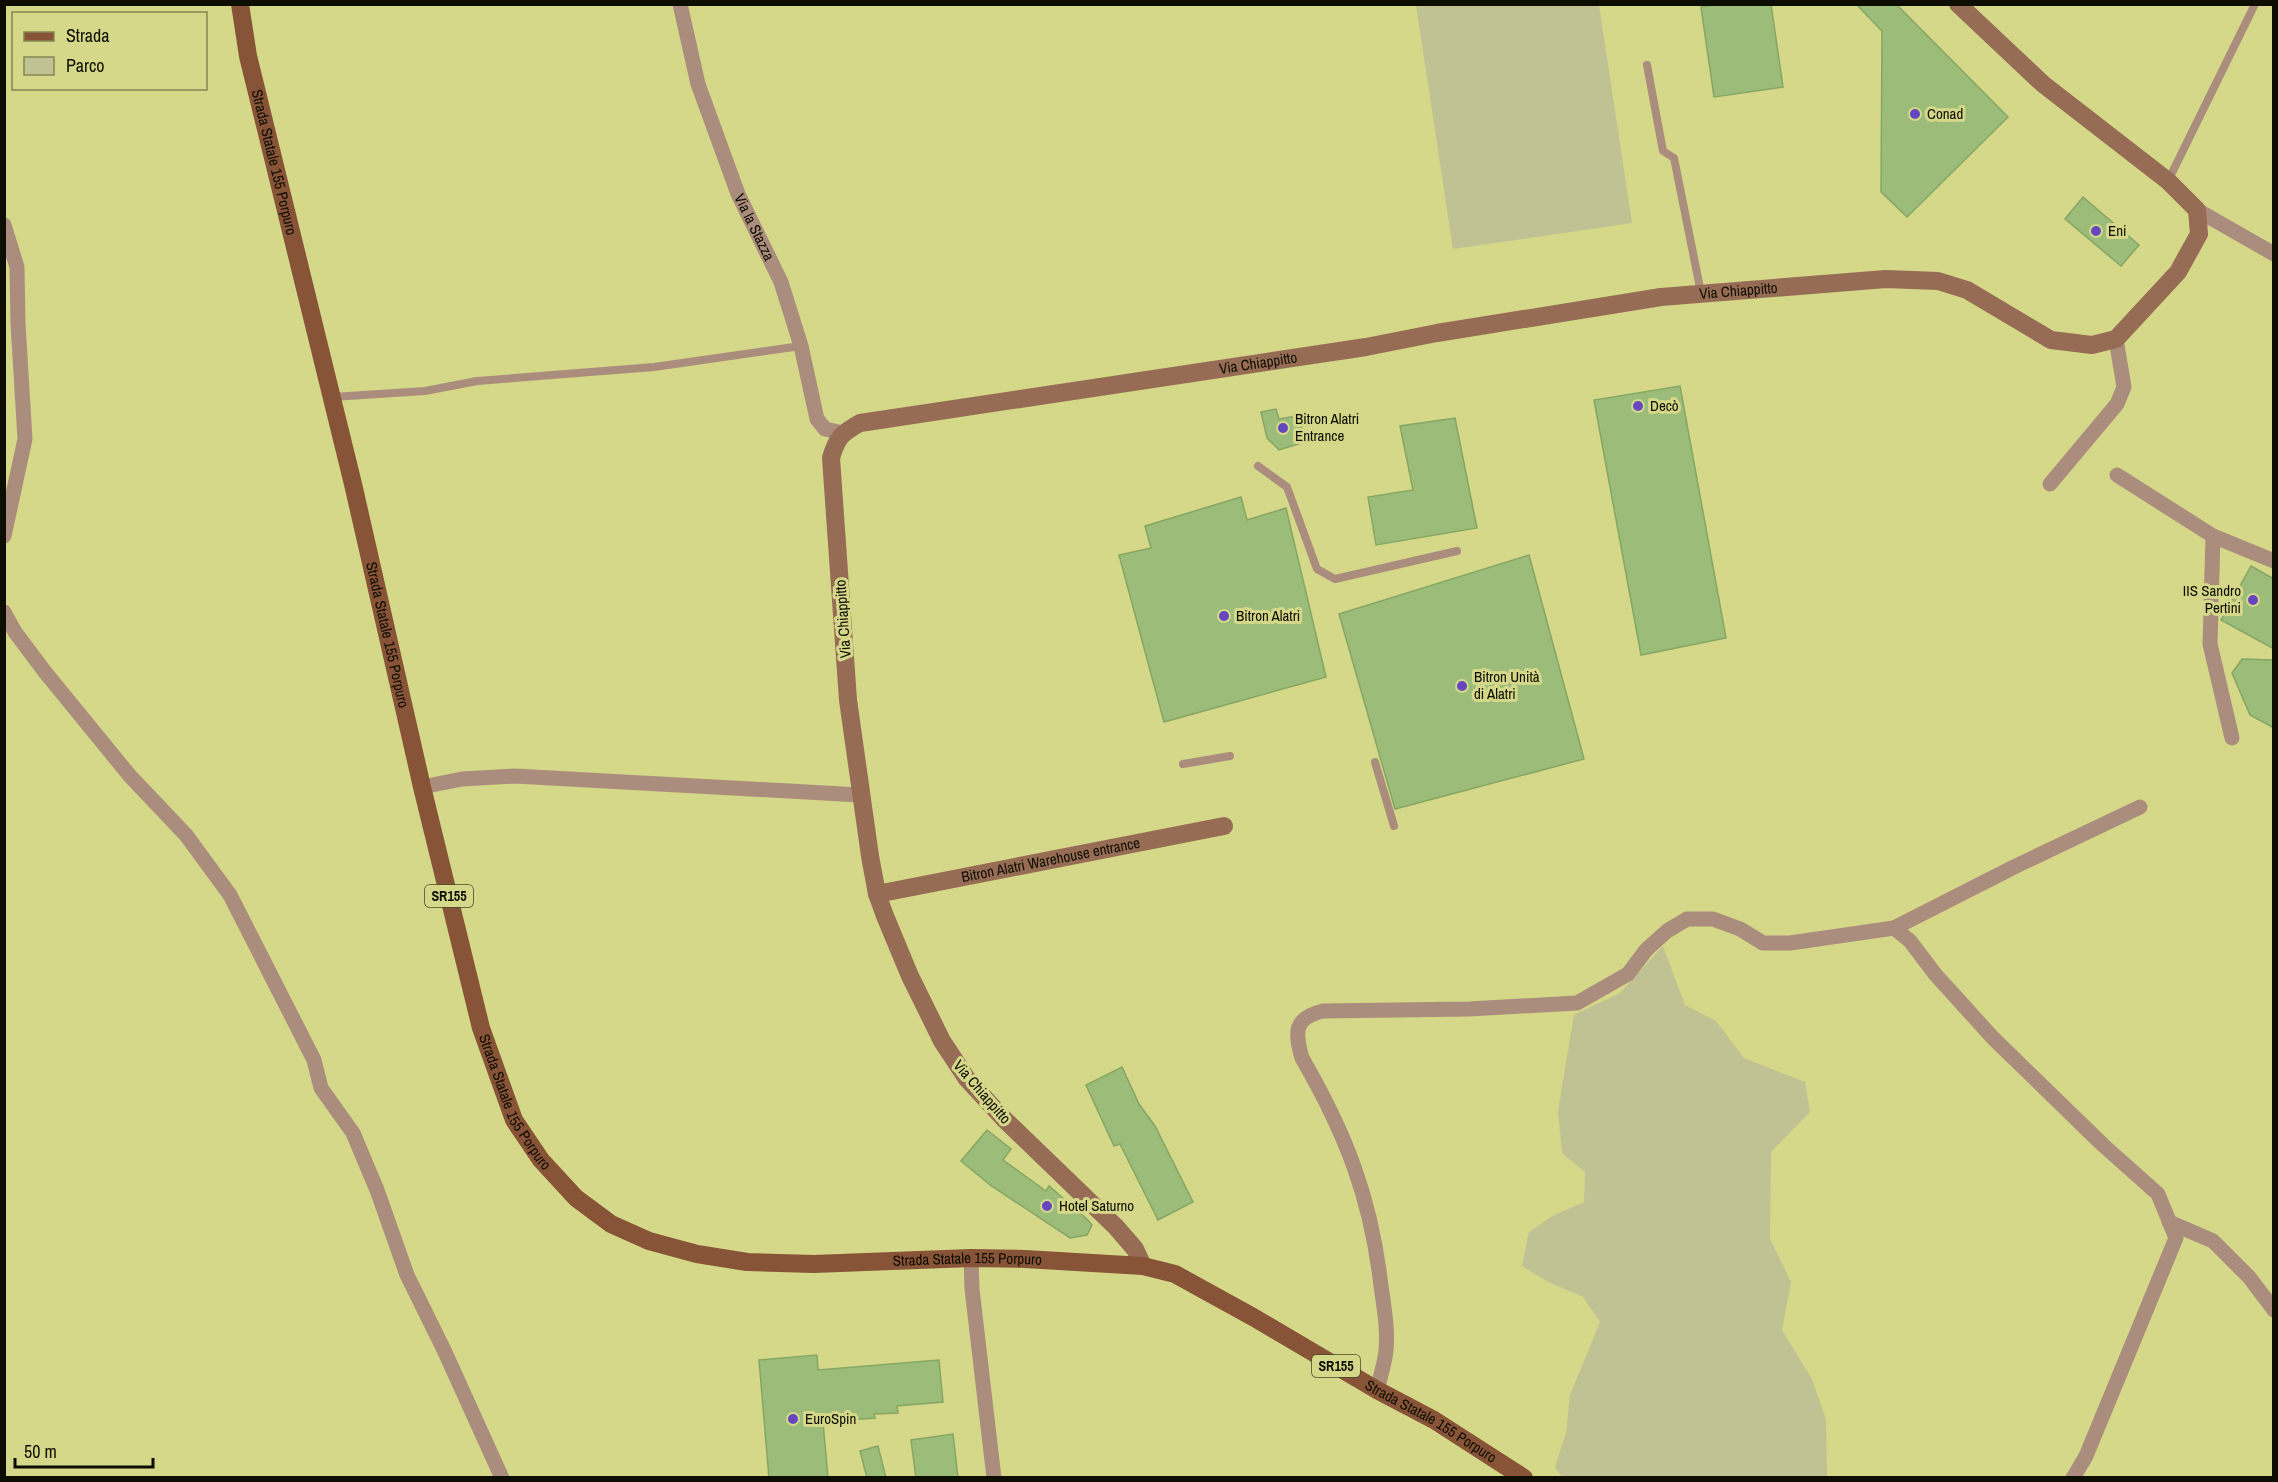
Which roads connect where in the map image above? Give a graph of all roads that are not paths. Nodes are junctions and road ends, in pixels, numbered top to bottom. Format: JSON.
{"nodes":[{"id":1,"x":240,"y":4,"type":"edge"},
{"id":2,"x":680,"y":4,"type":"edge"},
{"id":3,"x":1958,"y":4,"type":"edge"},
{"id":4,"x":2255,"y":4,"type":"edge"},
{"id":5,"x":1647,"y":65,"type":"dead end"},
{"id":6,"x":2168,"y":181,"type":"junction"},
{"id":7,"x":2198,"y":210,"type":"junction"},
{"id":8,"x":4,"y":225,"type":"edge"},
{"id":9,"x":2274,"y":254,"type":"edge"},
{"id":10,"x":1701,"y":294,"type":"junction"},
{"id":11,"x":2116,"y":339,"type":"junction"},
{"id":12,"x":801,"y":346,"type":"junction"},
{"id":13,"x":332,"y":397,"type":"junction"},
{"id":14,"x":843,"y":433,"type":"junction"},
{"id":15,"x":1258,"y":466,"type":"dead end"},
{"id":16,"x":2117,"y":475,"type":"dead end"},
{"id":17,"x":2050,"y":484,"type":"dead end"},
{"id":18,"x":4,"y":536,"type":"edge"},
{"id":19,"x":2213,"y":536,"type":"junction"},
{"id":20,"x":1457,"y":551,"type":"dead end"},
{"id":21,"x":2274,"y":561,"type":"edge"},
{"id":22,"x":4,"y":612,"type":"edge"},
{"id":23,"x":2232,"y":738,"type":"dead end"},
{"id":24,"x":1230,"y":756,"type":"dead end"},
{"id":25,"x":1375,"y":762,"type":"dead end"},
{"id":26,"x":1183,"y":764,"type":"dead end"},
{"id":27,"x":422,"y":787,"type":"junction"},
{"id":28,"x":860,"y":795,"type":"junction"},
{"id":29,"x":2140,"y":807,"type":"dead end"},
{"id":30,"x":1224,"y":826,"type":"dead end"},
{"id":31,"x":1394,"y":826,"type":"dead end"},
{"id":32,"x":877,"y":894,"type":"junction"},
{"id":33,"x":1894,"y":928,"type":"junction"},
{"id":34,"x":2169,"y":1222,"type":"junction"},
{"id":35,"x":971,"y":1258,"type":"junction"},
{"id":36,"x":1143,"y":1266,"type":"junction"},
{"id":37,"x":2274,"y":1310,"type":"edge"},
{"id":38,"x":1377,"y":1390,"type":"junction"},
{"id":39,"x":502,"y":1478,"type":"edge"},
{"id":40,"x":994,"y":1478,"type":"edge"},
{"id":41,"x":1524,"y":1478,"type":"edge"},
{"id":42,"x":2073,"y":1478,"type":"edge"}],
"edges":[{"from":1,"to":13,"type":"main road","name":"Strada Statale 155 Porpuro","number":"SR155"},
{"from":2,"to":12,"type":"street","name":"Via la Stazza"},
{"from":3,"to":6,"type":"street"},
{"from":4,"to":6,"type":"lane"},
{"from":5,"to":10,"type":"lane"},
{"from":6,"to":7,"type":"street"},
{"from":7,"to":9,"type":"street"},
{"from":7,"to":11,"type":"street"},
{"from":8,"to":18,"type":"street"},
{"from":10,"to":11,"type":"street","name":"Via Chiappitto"},
{"from":10,"to":14,"type":"street","name":"Via Chiappitto"},
{"from":11,"to":17,"type":"street"},
{"from":12,"to":13,"type":"lane"},
{"from":12,"to":14,"type":"street","name":"Via la Stazza"},
{"from":13,"to":27,"type":"main road","name":"Strada Statale 155 Porpuro","number":"SR155"},
{"from":14,"to":28,"type":"street","name":"Via Chiappitto"},
{"from":15,"to":20,"type":"lane"},
{"from":16,"to":19,"type":"street"},
{"from":19,"to":21,"type":"street"},
{"from":19,"to":23,"type":"street"},
{"from":22,"to":39,"type":"street"},
{"from":24,"to":26,"type":"lane"},
{"from":25,"to":31,"type":"lane"},
{"from":27,"to":28,"type":"street"},
{"from":27,"to":35,"type":"main road","name":"Strada Statale 155 Porpuro","number":"SR155"},
{"from":28,"to":32,"type":"street","name":"Via Chiappitto"},
{"from":29,"to":33,"type":"street"},
{"from":30,"to":32,"type":"street","name":"Bitron Alatri Warehouse entrance"},
{"from":32,"to":36,"type":"street","name":"Via Chiappitto"},
{"from":33,"to":34,"type":"street"},
{"from":33,"to":38,"type":"street"},
{"from":34,"to":37,"type":"street"},
{"from":34,"to":42,"type":"street"},
{"from":35,"to":36,"type":"main road","name":"Strada Statale 155 Porpuro","number":"SR155"},
{"from":35,"to":40,"type":"street"},
{"from":36,"to":38,"type":"main road","name":"Strada Statale 155 Porpuro","number":"SR155"},
{"from":38,"to":41,"type":"main road","name":"Strada Statale 155 Porpuro","number":"SR155"}]}
